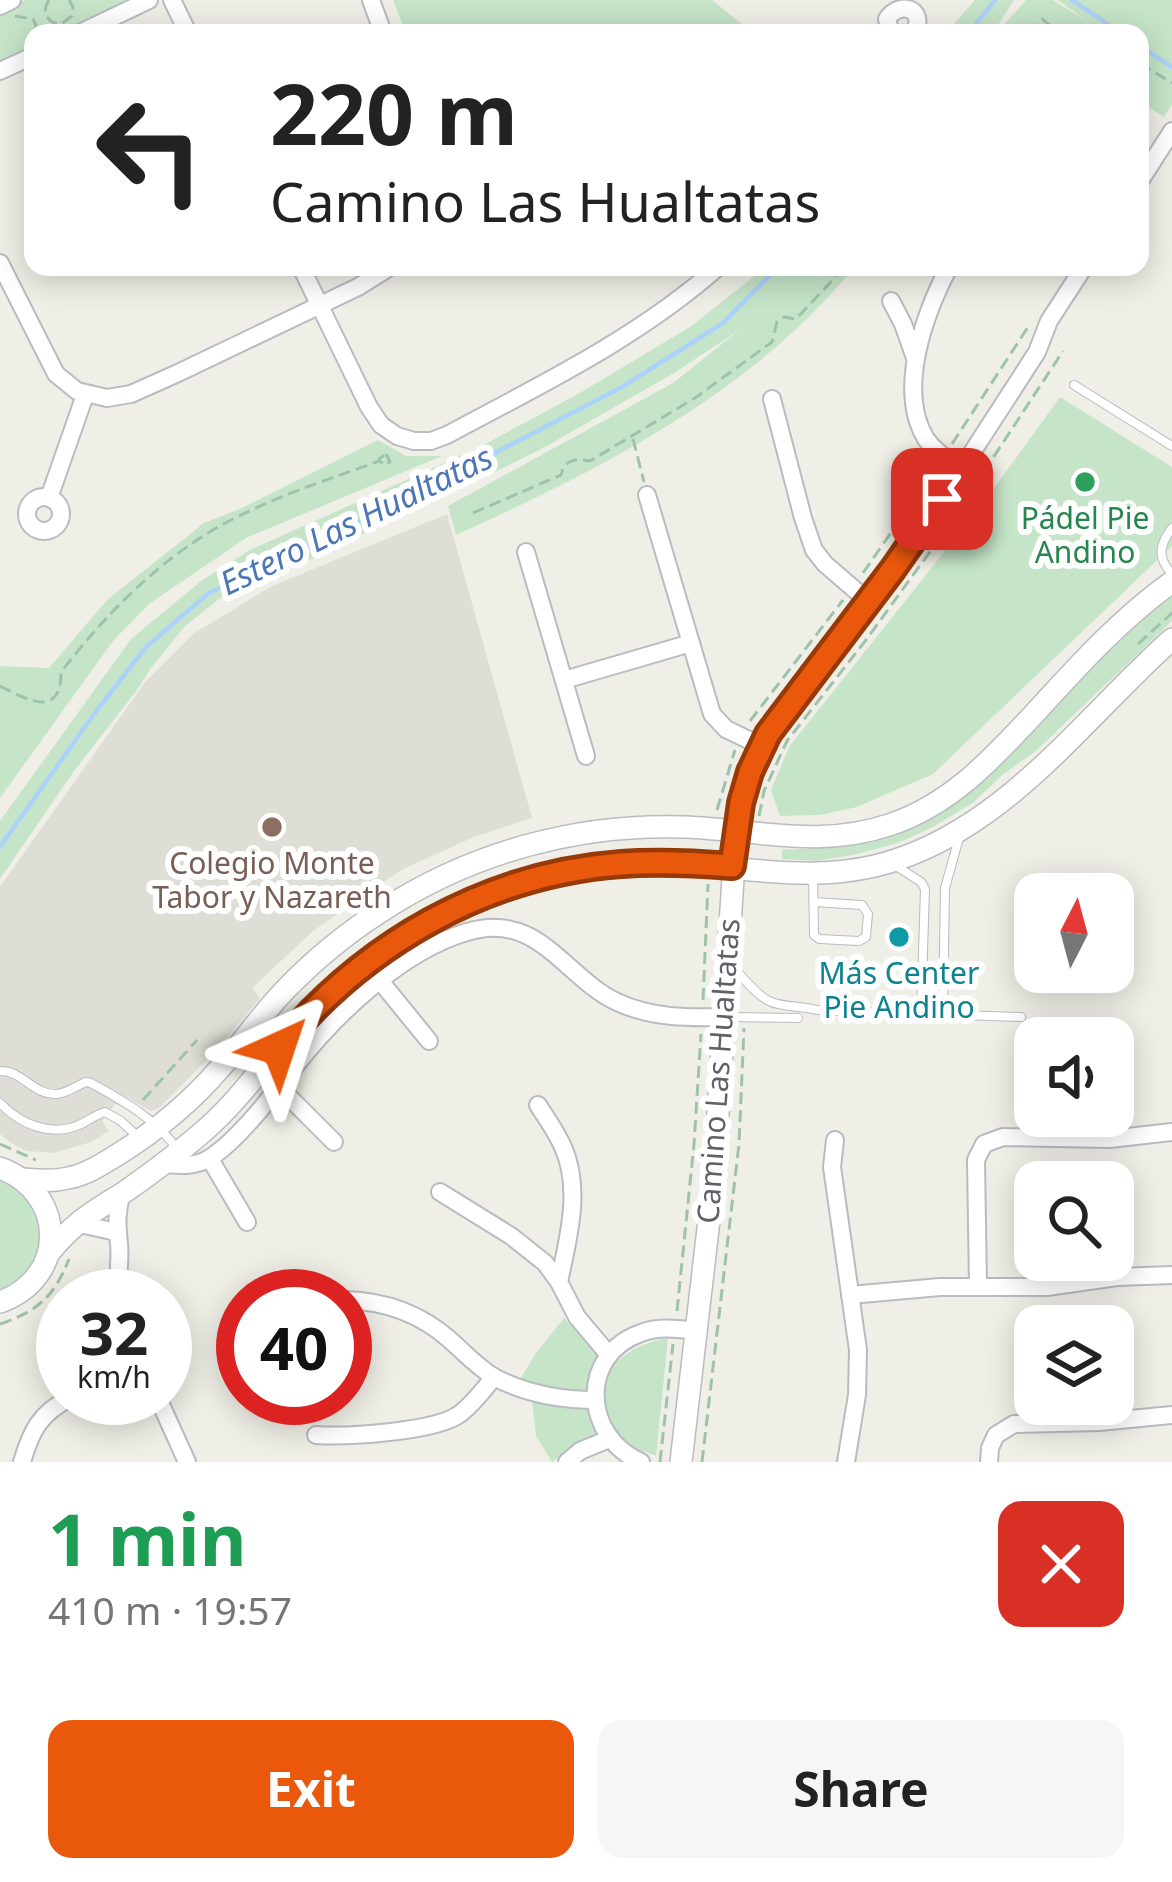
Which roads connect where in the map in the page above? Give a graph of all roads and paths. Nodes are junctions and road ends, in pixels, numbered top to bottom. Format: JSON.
{"nodes":[{"id":1,"x":12,"y":0,"type":"edge"},
{"id":2,"x":49,"y":0,"type":"edge"},
{"id":3,"x":82,"y":0,"type":"edge"},
{"id":4,"x":149,"y":0,"type":"edge"},
{"id":5,"x":71,"y":2,"type":"edge"},
{"id":6,"x":1,"y":13,"type":"edge"},
{"id":7,"x":46,"y":16,"type":"junction"},
{"id":8,"x":35,"y":21,"type":"junction"},
{"id":9,"x":35,"y":24,"type":"edge"},
{"id":10,"x":55,"y":24,"type":"edge"},
{"id":11,"x":99,"y":24,"type":"edge"},
{"id":12,"x":887,"y":24,"type":"edge"},
{"id":13,"x":919,"y":24,"type":"edge"},
{"id":14,"x":1172,"y":130,"type":"edge"},
{"id":15,"x":1149,"y":167,"type":"edge"},
{"id":16,"x":0,"y":263,"type":"edge"},
{"id":17,"x":305,"y":276,"type":"edge"},
{"id":18,"x":378,"y":276,"type":"edge"},
{"id":19,"x":708,"y":276,"type":"edge"},
{"id":20,"x":837,"y":276,"type":"edge"},
{"id":21,"x":945,"y":276,"type":"edge"},
{"id":22,"x":1078,"y":276,"type":"edge"},
{"id":23,"x":931,"y":305,"type":"junction"},
{"id":24,"x":320,"y":306,"type":"junction"},
{"id":25,"x":1030,"y":325,"type":"dead end"},
{"id":26,"x":1063,"y":350,"type":"dead end"},
{"id":27,"x":915,"y":358,"type":"junction"},
{"id":28,"x":1074,"y":385,"type":"dead end"},
{"id":29,"x":85,"y":395,"type":"junction"},
{"id":30,"x":772,"y":399,"type":"dead end"},
{"id":31,"x":632,"y":437,"type":"junction"},
{"id":32,"x":1172,"y":446,"type":"edge"},
{"id":33,"x":944,"y":457,"type":"junction"},
{"id":34,"x":379,"y":461,"type":"dead end"},
{"id":35,"x":962,"y":469,"type":"junction"},
{"id":36,"x":647,"y":495,"type":"joint"},
{"id":37,"x":49,"y":498,"type":"dead end"},
{"id":38,"x":473,"y":513,"type":"dead end"},
{"id":39,"x":1172,"y":528,"type":"edge"},
{"id":40,"x":526,"y":552,"type":"dead end"},
{"id":41,"x":1172,"y":578,"type":"edge"},
{"id":42,"x":853,"y":587,"type":"junction"},
{"id":43,"x":869,"y":602,"type":"junction"},
{"id":44,"x":1172,"y":639,"type":"edge"},
{"id":45,"x":691,"y":643,"type":"junction"},
{"id":46,"x":564,"y":680,"type":"junction"},
{"id":47,"x":0,"y":686,"type":"edge"},
{"id":48,"x":741,"y":736,"type":"junction"},
{"id":49,"x":761,"y":746,"type":"junction"},
{"id":50,"x":586,"y":756,"type":"dead end"},
{"id":51,"x":717,"y":812,"type":"dead end"},
{"id":52,"x":759,"y":818,"type":"dead end"},
{"id":53,"x":963,"y":830,"type":"junction"},
{"id":54,"x":736,"y":831,"type":"junction"},
{"id":55,"x":890,"y":862,"type":"junction"},
{"id":56,"x":732,"y":866,"type":"junction"},
{"id":57,"x":812,"y":875,"type":"junction"},
{"id":58,"x":708,"y":880,"type":"dead end"},
{"id":59,"x":945,"y":888,"type":"junction"},
{"id":60,"x":925,"y":889,"type":"junction"},
{"id":61,"x":814,"y":902,"type":"junction"},
{"id":62,"x":727,"y":961,"type":"junction"},
{"id":63,"x":381,"y":982,"type":"junction"},
{"id":64,"x":921,"y":1014,"type":"junction"},
{"id":65,"x":943,"y":1014,"type":"junction"},
{"id":66,"x":713,"y":1017,"type":"junction"},
{"id":67,"x":1021,"y":1017,"type":"dead end"},
{"id":68,"x":798,"y":1018,"type":"dead end"},
{"id":69,"x":197,"y":1040,"type":"dead end"},
{"id":70,"x":429,"y":1041,"type":"dead end"},
{"id":71,"x":1,"y":1070,"type":"edge"},
{"id":72,"x":279,"y":1087,"type":"junction"},
{"id":73,"x":110,"y":1096,"type":"junction"},
{"id":74,"x":0,"y":1102,"type":"edge"},
{"id":75,"x":538,"y":1106,"type":"dead end"},
{"id":76,"x":134,"y":1110,"type":"junction"},
{"id":77,"x":105,"y":1112,"type":"junction"},
{"id":78,"x":1172,"y":1132,"type":"edge"},
{"id":79,"x":149,"y":1134,"type":"junction"},
{"id":80,"x":835,"y":1140,"type":"dead end"},
{"id":81,"x":334,"y":1142,"type":"dead end"},
{"id":82,"x":0,"y":1144,"type":"edge"},
{"id":83,"x":171,"y":1158,"type":"junction"},
{"id":84,"x":210,"y":1159,"type":"junction"},
{"id":85,"x":39,"y":1161,"type":"dead end"},
{"id":86,"x":0,"y":1168,"type":"edge"},
{"id":87,"x":23,"y":1179,"type":"junction"},
{"id":88,"x":440,"y":1192,"type":"dead end"},
{"id":89,"x":122,"y":1193,"type":"junction"},
{"id":90,"x":247,"y":1222,"type":"dead end"},
{"id":91,"x":76,"y":1223,"type":"junction"},
{"id":92,"x":116,"y":1232,"type":"junction"},
{"id":93,"x":60,"y":1254,"type":"junction"},
{"id":94,"x":117,"y":1269,"type":"edge"},
{"id":95,"x":1172,"y":1275,"type":"edge"},
{"id":96,"x":559,"y":1282,"type":"junction"},
{"id":97,"x":978,"y":1286,"type":"junction"},
{"id":98,"x":850,"y":1295,"type":"junction"},
{"id":99,"x":0,"y":1302,"type":"edge"},
{"id":100,"x":372,"y":1304,"type":"edge"},
{"id":101,"x":0,"y":1324,"type":"edge"},
{"id":102,"x":686,"y":1330,"type":"junction"},
{"id":103,"x":609,"y":1355,"type":"junction"},
{"id":104,"x":494,"y":1377,"type":"junction"},
{"id":105,"x":596,"y":1400,"type":"junction"},
{"id":106,"x":1172,"y":1415,"type":"edge"},
{"id":107,"x":36,"y":1425,"type":"edge"},
{"id":108,"x":170,"y":1425,"type":"edge"},
{"id":109,"x":316,"y":1435,"type":"dead end"},
{"id":110,"x":609,"y":1438,"type":"junction"},
{"id":111,"x":22,"y":1462,"type":"edge"},
{"id":112,"x":187,"y":1462,"type":"edge"},
{"id":113,"x":567,"y":1462,"type":"edge"},
{"id":114,"x":641,"y":1462,"type":"edge"},
{"id":115,"x":660,"y":1462,"type":"edge"},
{"id":116,"x":681,"y":1462,"type":"edge"},
{"id":117,"x":847,"y":1462,"type":"edge"},
{"id":118,"x":989,"y":1462,"type":"edge"}],
"edges":[{"from":1,"to":6,"type":"street"},
{"from":2,"to":7,"type":"path"},
{"from":3,"to":5,"type":"path"},
{"from":4,"to":11,"type":"street"},
{"from":6,"to":8,"type":"path"},
{"from":7,"to":8,"type":"path"},
{"from":7,"to":10,"type":"path"},
{"from":8,"to":9,"type":"path"},
{"from":12,"to":13,"type":"street"},
{"from":14,"to":15,"type":"street"},
{"from":16,"to":29,"type":"street"},
{"from":17,"to":24,"type":"street"},
{"from":18,"to":24,"type":"street"},
{"from":19,"to":24,"type":"street"},
{"from":20,"to":31,"type":"path"},
{"from":21,"to":23,"type":"street"},
{"from":22,"to":35,"type":"street","name":"Camino Las Hualtatas"},
{"from":23,"to":27,"type":"street"},
{"from":23,"to":27,"type":"street"},
{"from":24,"to":29,"type":"street"},
{"from":25,"to":33,"type":"path"},
{"from":26,"to":52,"type":"path"},
{"from":27,"to":33,"type":"street"},
{"from":28,"to":32,"type":"lane"},
{"from":29,"to":37,"type":"street"},
{"from":30,"to":42,"type":"street"},
{"from":31,"to":36,"type":"path"},
{"from":31,"to":38,"type":"path"},
{"from":33,"to":35,"type":"street"},
{"from":33,"to":42,"type":"path"},
{"from":34,"to":47,"type":"path"},
{"from":35,"to":43,"type":"street","name":"Camino Las Hualtatas"},
{"from":36,"to":45,"type":"street"},
{"from":39,"to":41,"type":"lane"},
{"from":40,"to":46,"type":"street"},
{"from":41,"to":54,"type":"street"},
{"from":42,"to":43,"type":"street"},
{"from":42,"to":48,"type":"path"},
{"from":43,"to":49,"type":"street","name":"Camino Las Hualtatas"},
{"from":44,"to":53,"type":"street"},
{"from":45,"to":46,"type":"street"},
{"from":45,"to":48,"type":"street"},
{"from":46,"to":50,"type":"street"},
{"from":48,"to":49,"type":"street"},
{"from":48,"to":51,"type":"path"},
{"from":49,"to":54,"type":"street","name":"Camino Las Hualtatas"},
{"from":53,"to":55,"type":"street"},
{"from":53,"to":59,"type":"lane"},
{"from":54,"to":56,"type":"street","name":"Camino Las Hualtatas"},
{"from":54,"to":79,"type":"street"},
{"from":55,"to":57,"type":"street"},
{"from":55,"to":60,"type":"lane"},
{"from":56,"to":57,"type":"street"},
{"from":56,"to":62,"type":"street","name":"Camino Las Hualtatas"},
{"from":56,"to":83,"type":"street"},
{"from":57,"to":61,"type":"lane"},
{"from":58,"to":66,"type":"path"},
{"from":59,"to":60,"type":"lane"},
{"from":59,"to":65,"type":"lane"},
{"from":60,"to":64,"type":"lane"},
{"from":61,"to":61,"type":"lane"},
{"from":62,"to":64,"type":"lane"},
{"from":62,"to":66,"type":"street","name":"Camino Las Hualtatas"},
{"from":63,"to":66,"type":"street"},
{"from":63,"to":70,"type":"street"},
{"from":63,"to":72,"type":"street"},
{"from":64,"to":65,"type":"lane"},
{"from":65,"to":67,"type":"lane"},
{"from":66,"to":68,"type":"lane"},
{"from":66,"to":102,"type":"path"},
{"from":66,"to":102,"type":"street","name":"Camino Las Hualtatas"},
{"from":69,"to":76,"type":"path"},
{"from":71,"to":73,"type":"lane"},
{"from":72,"to":81,"type":"street"},
{"from":72,"to":84,"type":"street"},
{"from":73,"to":76,"type":"lane"},
{"from":73,"to":77,"type":"lane"},
{"from":74,"to":77,"type":"lane"},
{"from":75,"to":96,"type":"street"},
{"from":76,"to":79,"type":"lane"},
{"from":77,"to":79,"type":"lane"},
{"from":78,"to":97,"type":"street"},
{"from":79,"to":83,"type":"lane"},
{"from":79,"to":87,"type":"street"},
{"from":80,"to":98,"type":"street"},
{"from":82,"to":85,"type":"path"},
{"from":83,"to":84,"type":"street"},
{"from":83,"to":89,"type":"street"},
{"from":84,"to":90,"type":"street"},
{"from":86,"to":87,"type":"street"},
{"from":87,"to":93,"type":"street"},
{"from":88,"to":96,"type":"street"},
{"from":89,"to":91,"type":"street"},
{"from":89,"to":92,"type":"street"},
{"from":91,"to":92,"type":"street"},
{"from":91,"to":93,"type":"street"},
{"from":92,"to":94,"type":"street"},
{"from":93,"to":99,"type":"street"},
{"from":93,"to":101,"type":"path"},
{"from":95,"to":97,"type":"street"},
{"from":96,"to":103,"type":"street"},
{"from":97,"to":98,"type":"street"},
{"from":98,"to":117,"type":"street"},
{"from":100,"to":104,"type":"street"},
{"from":102,"to":103,"type":"street"},
{"from":102,"to":115,"type":"path"},
{"from":102,"to":116,"type":"street","name":"Camino Las Hualtatas"},
{"from":103,"to":105,"type":"street"},
{"from":104,"to":105,"type":"street"},
{"from":104,"to":109,"type":"street"},
{"from":105,"to":110,"type":"street"},
{"from":106,"to":118,"type":"street"},
{"from":107,"to":111,"type":"street"},
{"from":108,"to":112,"type":"street"},
{"from":110,"to":113,"type":"street"},
{"from":110,"to":114,"type":"street"}]}
